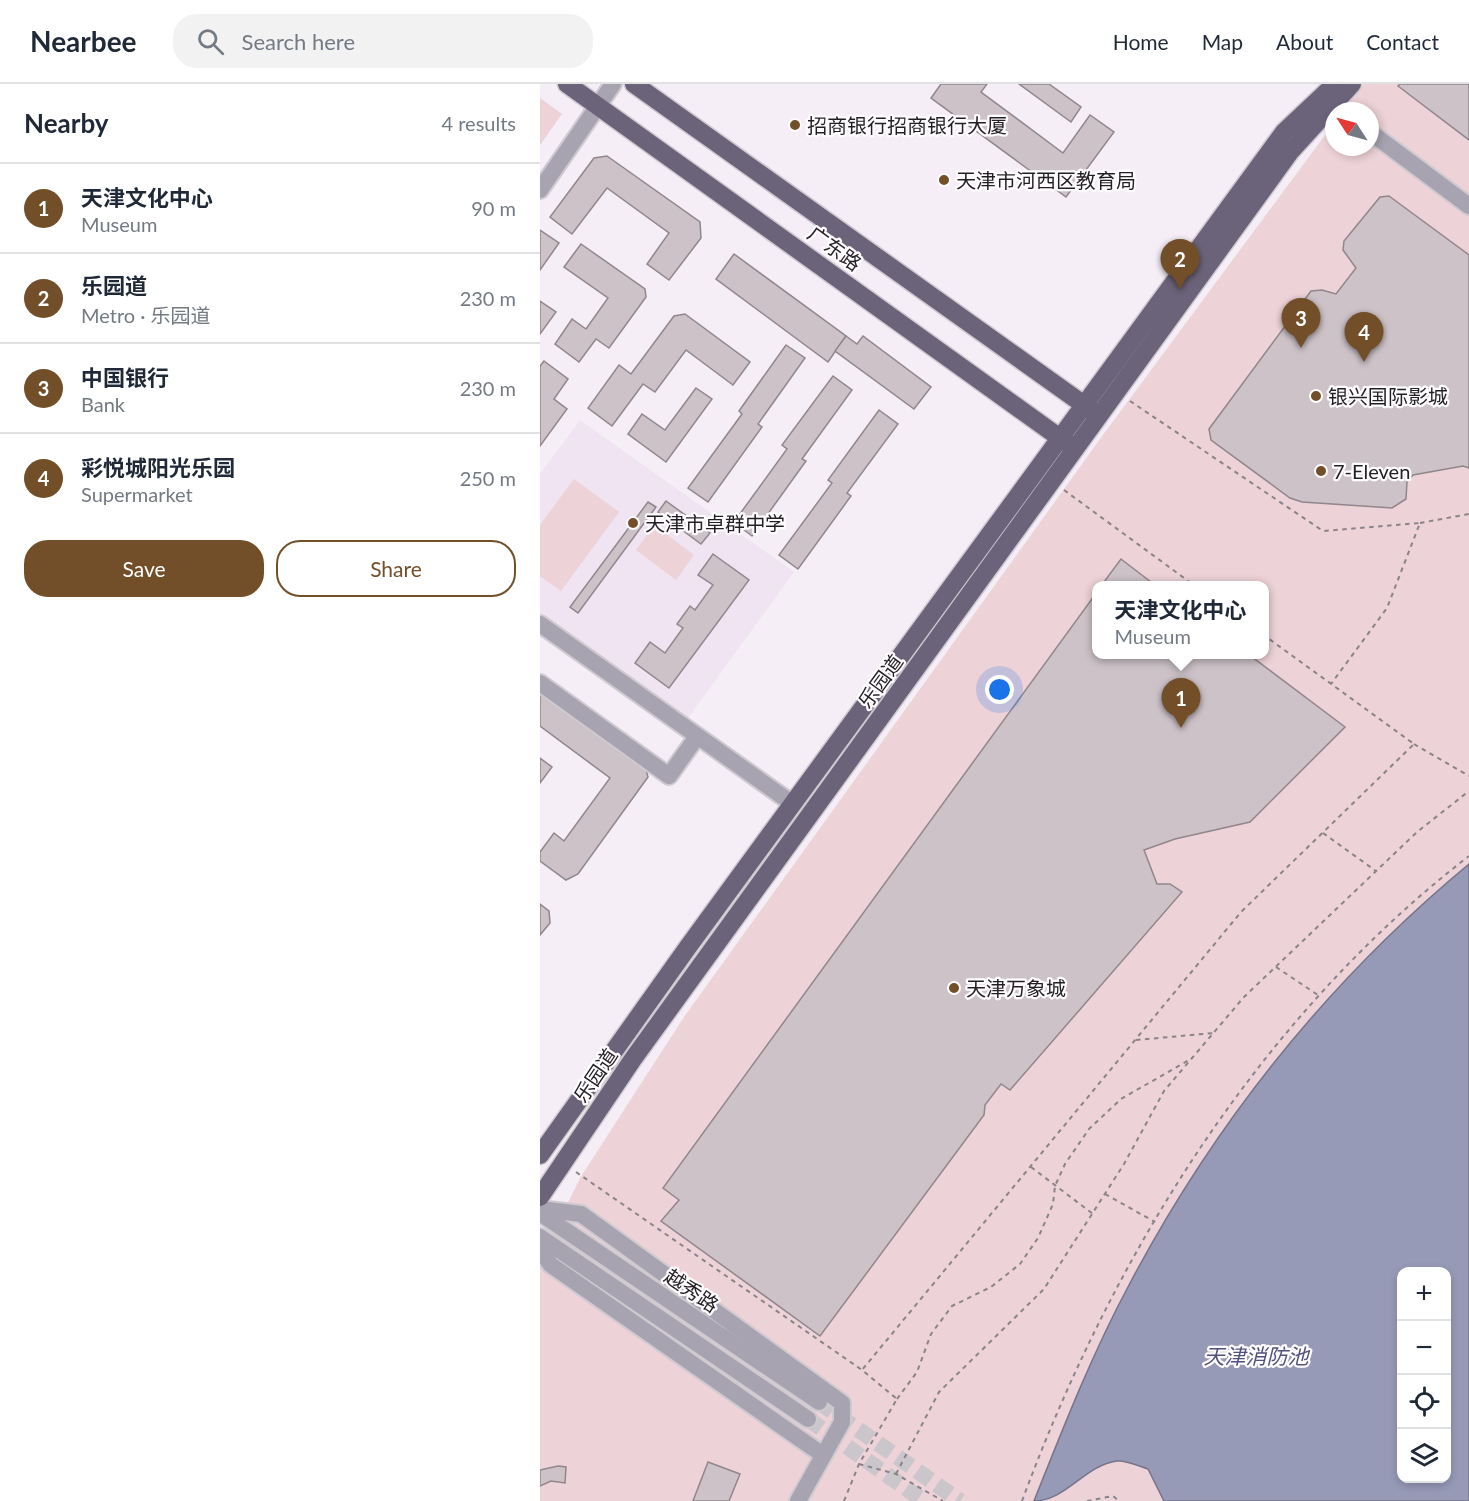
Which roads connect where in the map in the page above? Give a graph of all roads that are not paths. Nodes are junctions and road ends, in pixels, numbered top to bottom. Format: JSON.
{"nodes":[{"id":1,"x":567,"y":84,"type":"edge"},
{"id":2,"x":604,"y":84,"type":"edge"},
{"id":3,"x":613,"y":84,"type":"edge"},
{"id":4,"x":634,"y":84,"type":"edge"},
{"id":5,"x":1335,"y":84,"type":"edge"},
{"id":6,"x":1352,"y":84,"type":"edge"},
{"id":7,"x":1342,"y":102,"type":"edge"},
{"id":8,"x":595,"y":104,"type":"junction"},
{"id":9,"x":1325,"y":118,"type":"edge"},
{"id":10,"x":1379,"y":139,"type":"edge"},
{"id":11,"x":540,"y":172,"type":"edge"},
{"id":12,"x":540,"y":190,"type":"edge"},
{"id":13,"x":1469,"y":206,"type":"edge"},
{"id":14,"x":1084,"y":405,"type":"junction"},
{"id":15,"x":1101,"y":417,"type":"junction"},
{"id":16,"x":1059,"y":438,"type":"junction"},
{"id":17,"x":1076,"y":450,"type":"junction"},
{"id":18,"x":540,"y":624,"type":"edge"},
{"id":19,"x":540,"y":682,"type":"edge"},
{"id":20,"x":696,"y":738,"type":"junction"},
{"id":21,"x":793,"y":804,"type":"junction"},
{"id":22,"x":809,"y":816,"type":"junction"},
{"id":23,"x":540,"y":1155,"type":"edge"},
{"id":24,"x":540,"y":1197,"type":"edge"},
{"id":25,"x":540,"y":1211,"type":"edge"},
{"id":26,"x":540,"y":1237,"type":"edge"},
{"id":27,"x":540,"y":1250,"type":"edge"},
{"id":28,"x":819,"y":1402,"type":"tunnel mouth"},
{"id":29,"x":808,"y":1419,"type":"tunnel mouth"},
{"id":30,"x":822,"y":1455,"type":"junction"},
{"id":31,"x":791,"y":1501,"type":"edge"},
{"id":32,"x":798,"y":1501,"type":"edge"}],
"edges":[{"from":1,"to":8,"type":"main road","name":"广东路"},
{"from":2,"to":8,"type":"street"},
{"from":3,"to":8,"type":"street"},
{"from":4,"to":14,"type":"main road","name":"广东路"},
{"from":5,"to":14,"type":"main road","name":"乐园道"},
{"from":6,"to":7,"type":"main road","name":"乐园道"},
{"from":8,"to":11,"type":"street"},
{"from":8,"to":12,"type":"street"},
{"from":8,"to":16,"type":"main road","name":"广东路"},
{"from":9,"to":15,"type":"main road","name":"乐园道"},
{"from":10,"to":13,"type":"street"},
{"from":14,"to":15,"type":"main road","name":"广东路"},
{"from":14,"to":16,"type":"main road","name":"乐园道"},
{"from":15,"to":17,"type":"main road","name":"乐园道"},
{"from":16,"to":17,"type":"main road","name":"广东路"},
{"from":16,"to":21,"type":"main road","name":"乐园道"},
{"from":17,"to":22,"type":"main road","name":"乐园道"},
{"from":18,"to":20,"type":"street"},
{"from":19,"to":20,"type":"street"},
{"from":20,"to":21,"type":"street"},
{"from":21,"to":22,"type":"main road"},
{"from":21,"to":23,"type":"main road","name":"乐园道"},
{"from":22,"to":24,"type":"main road","name":"乐园道"},
{"from":25,"to":28,"type":"street","name":"越秀路"},
{"from":25,"to":30,"type":"street"},
{"from":26,"to":29,"type":"street"},
{"from":27,"to":30,"type":"street"},
{"from":30,"to":31,"type":"street"},
{"from":30,"to":32,"type":"street"}]}
